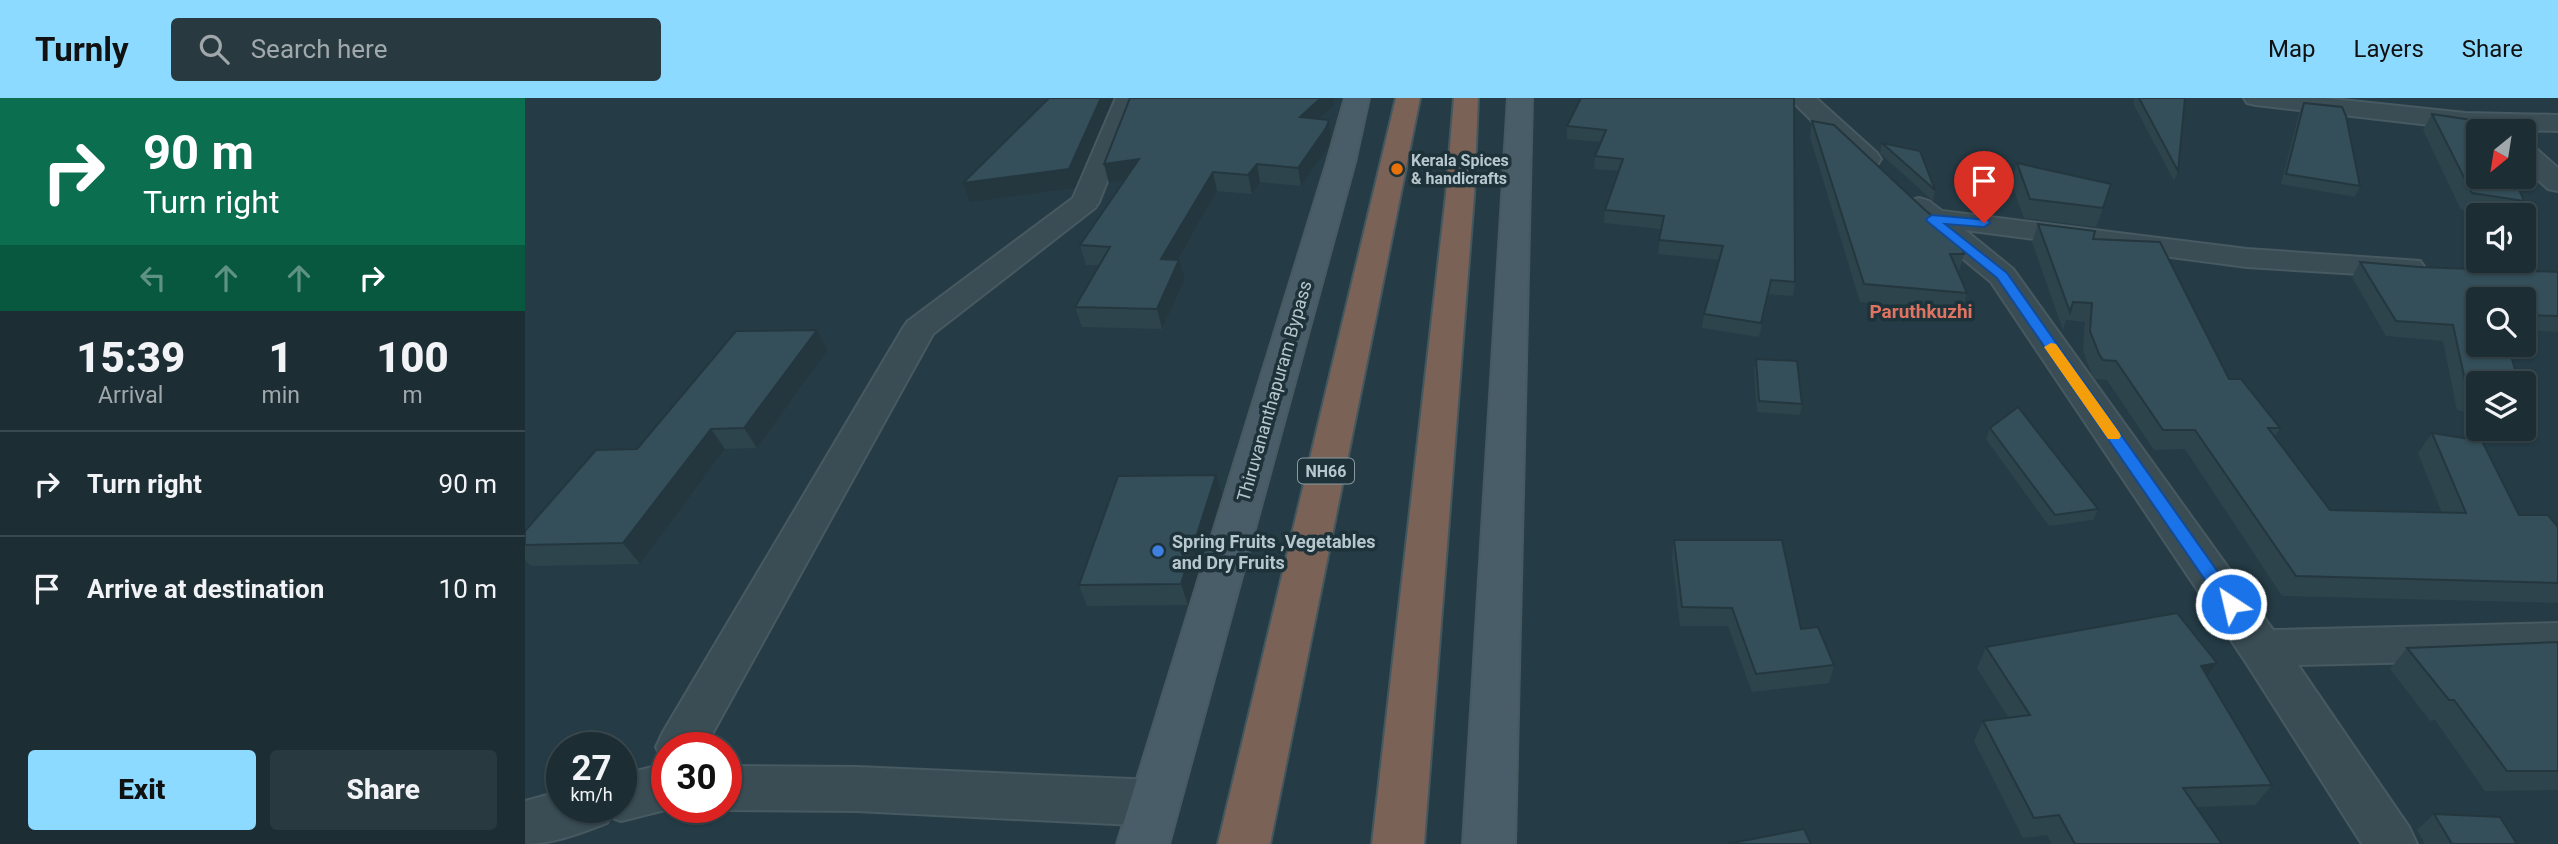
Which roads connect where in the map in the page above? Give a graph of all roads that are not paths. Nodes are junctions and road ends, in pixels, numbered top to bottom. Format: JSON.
{"nodes":[{"id":1,"x":1128,"y":98,"type":"edge"},
{"id":2,"x":1357,"y":98,"type":"edge"},
{"id":3,"x":1408,"y":98,"type":"edge"},
{"id":4,"x":1466,"y":98,"type":"edge"},
{"id":5,"x":1520,"y":98,"type":"edge"},
{"id":6,"x":1801,"y":98,"type":"edge"},
{"id":7,"x":2256,"y":98,"type":"edge"},
{"id":8,"x":2466,"y":121,"type":"edge"},
{"id":9,"x":2558,"y":123,"type":"edge"},
{"id":10,"x":2536,"y":124,"type":"edge"},
{"id":11,"x":2536,"y":163,"type":"edge"},
{"id":12,"x":2558,"y":183,"type":"edge"},
{"id":13,"x":1932,"y":219,"type":"junction"},
{"id":14,"x":2434,"y":269,"type":"edge"},
{"id":15,"x":2558,"y":641,"type":"edge"},
{"id":16,"x":2261,"y":648,"type":"junction"},
{"id":17,"x":685,"y":732,"type":"edge"},
{"id":18,"x":742,"y":788,"type":"edge"},
{"id":19,"x":546,"y":819,"type":"edge"},
{"id":20,"x":1149,"y":824,"type":"edge"},
{"id":21,"x":525,"y":825,"type":"edge"},
{"id":22,"x":1244,"y":844,"type":"edge"},
{"id":23,"x":1398,"y":844,"type":"edge"},
{"id":24,"x":1489,"y":844,"type":"edge"},
{"id":25,"x":2391,"y":844,"type":"edge"}],
"edges":[{"from":1,"to":17,"type":"street"},
{"from":2,"to":20,"type":"street","name":"Thiruvananthapuram Bypass"},
{"from":3,"to":22,"type":"highway","number":"NH66"},
{"from":4,"to":23,"type":"highway"},
{"from":5,"to":24,"type":"street"},
{"from":6,"to":13,"type":"street"},
{"from":7,"to":8,"type":"street"},
{"from":9,"to":10,"type":"street"},
{"from":11,"to":12,"type":"street"},
{"from":13,"to":14,"type":"street"},
{"from":13,"to":16,"type":"street"},
{"from":15,"to":16,"type":"street"},
{"from":16,"to":25,"type":"street"},
{"from":18,"to":20,"type":"street"},
{"from":19,"to":21,"type":"street"}]}
